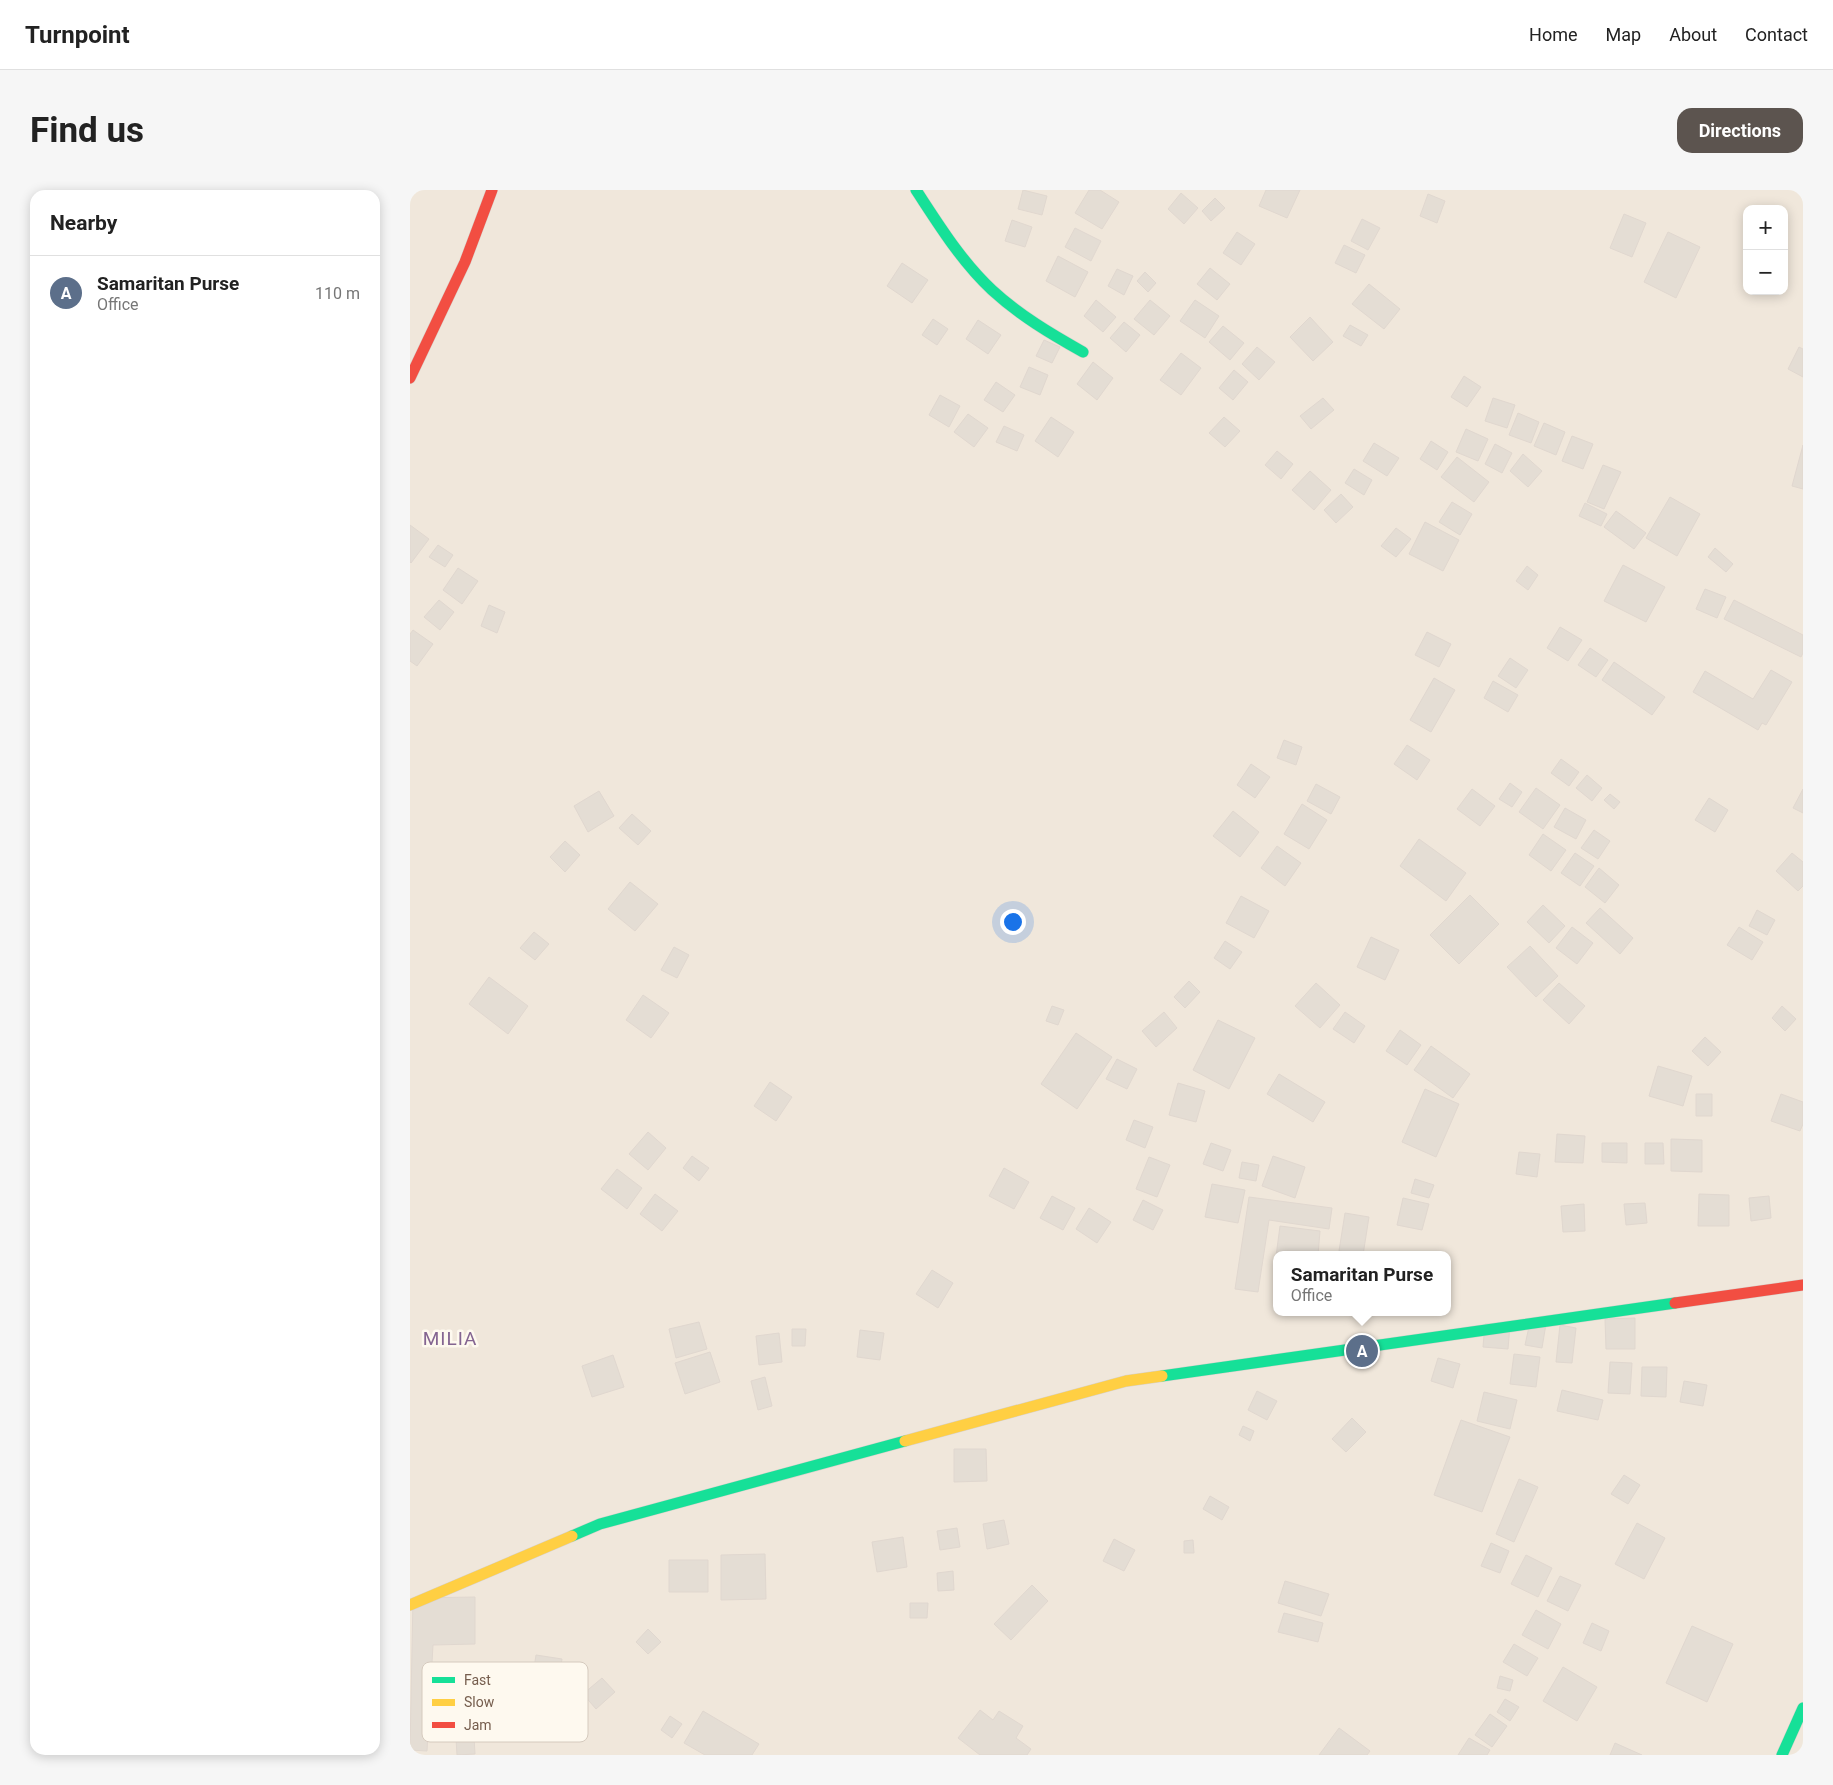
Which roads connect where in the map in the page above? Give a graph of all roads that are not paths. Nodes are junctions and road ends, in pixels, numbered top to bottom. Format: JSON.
{"nodes":[{"id":1,"x":492,"y":190,"type":"edge"},
{"id":2,"x":916,"y":190,"type":"edge"},
{"id":3,"x":1083,"y":352,"type":"dead end"},
{"id":4,"x":410,"y":378,"type":"edge"},
{"id":5,"x":1803,"y":1285,"type":"edge"},
{"id":6,"x":410,"y":1605,"type":"edge"},
{"id":7,"x":1803,"y":1708,"type":"edge"},
{"id":8,"x":1782,"y":1755,"type":"edge"}],
"edges":[{"from":1,"to":4,"type":"street"},
{"from":2,"to":3,"type":"street"},
{"from":5,"to":6,"type":"street"},
{"from":7,"to":8,"type":"street"}]}
